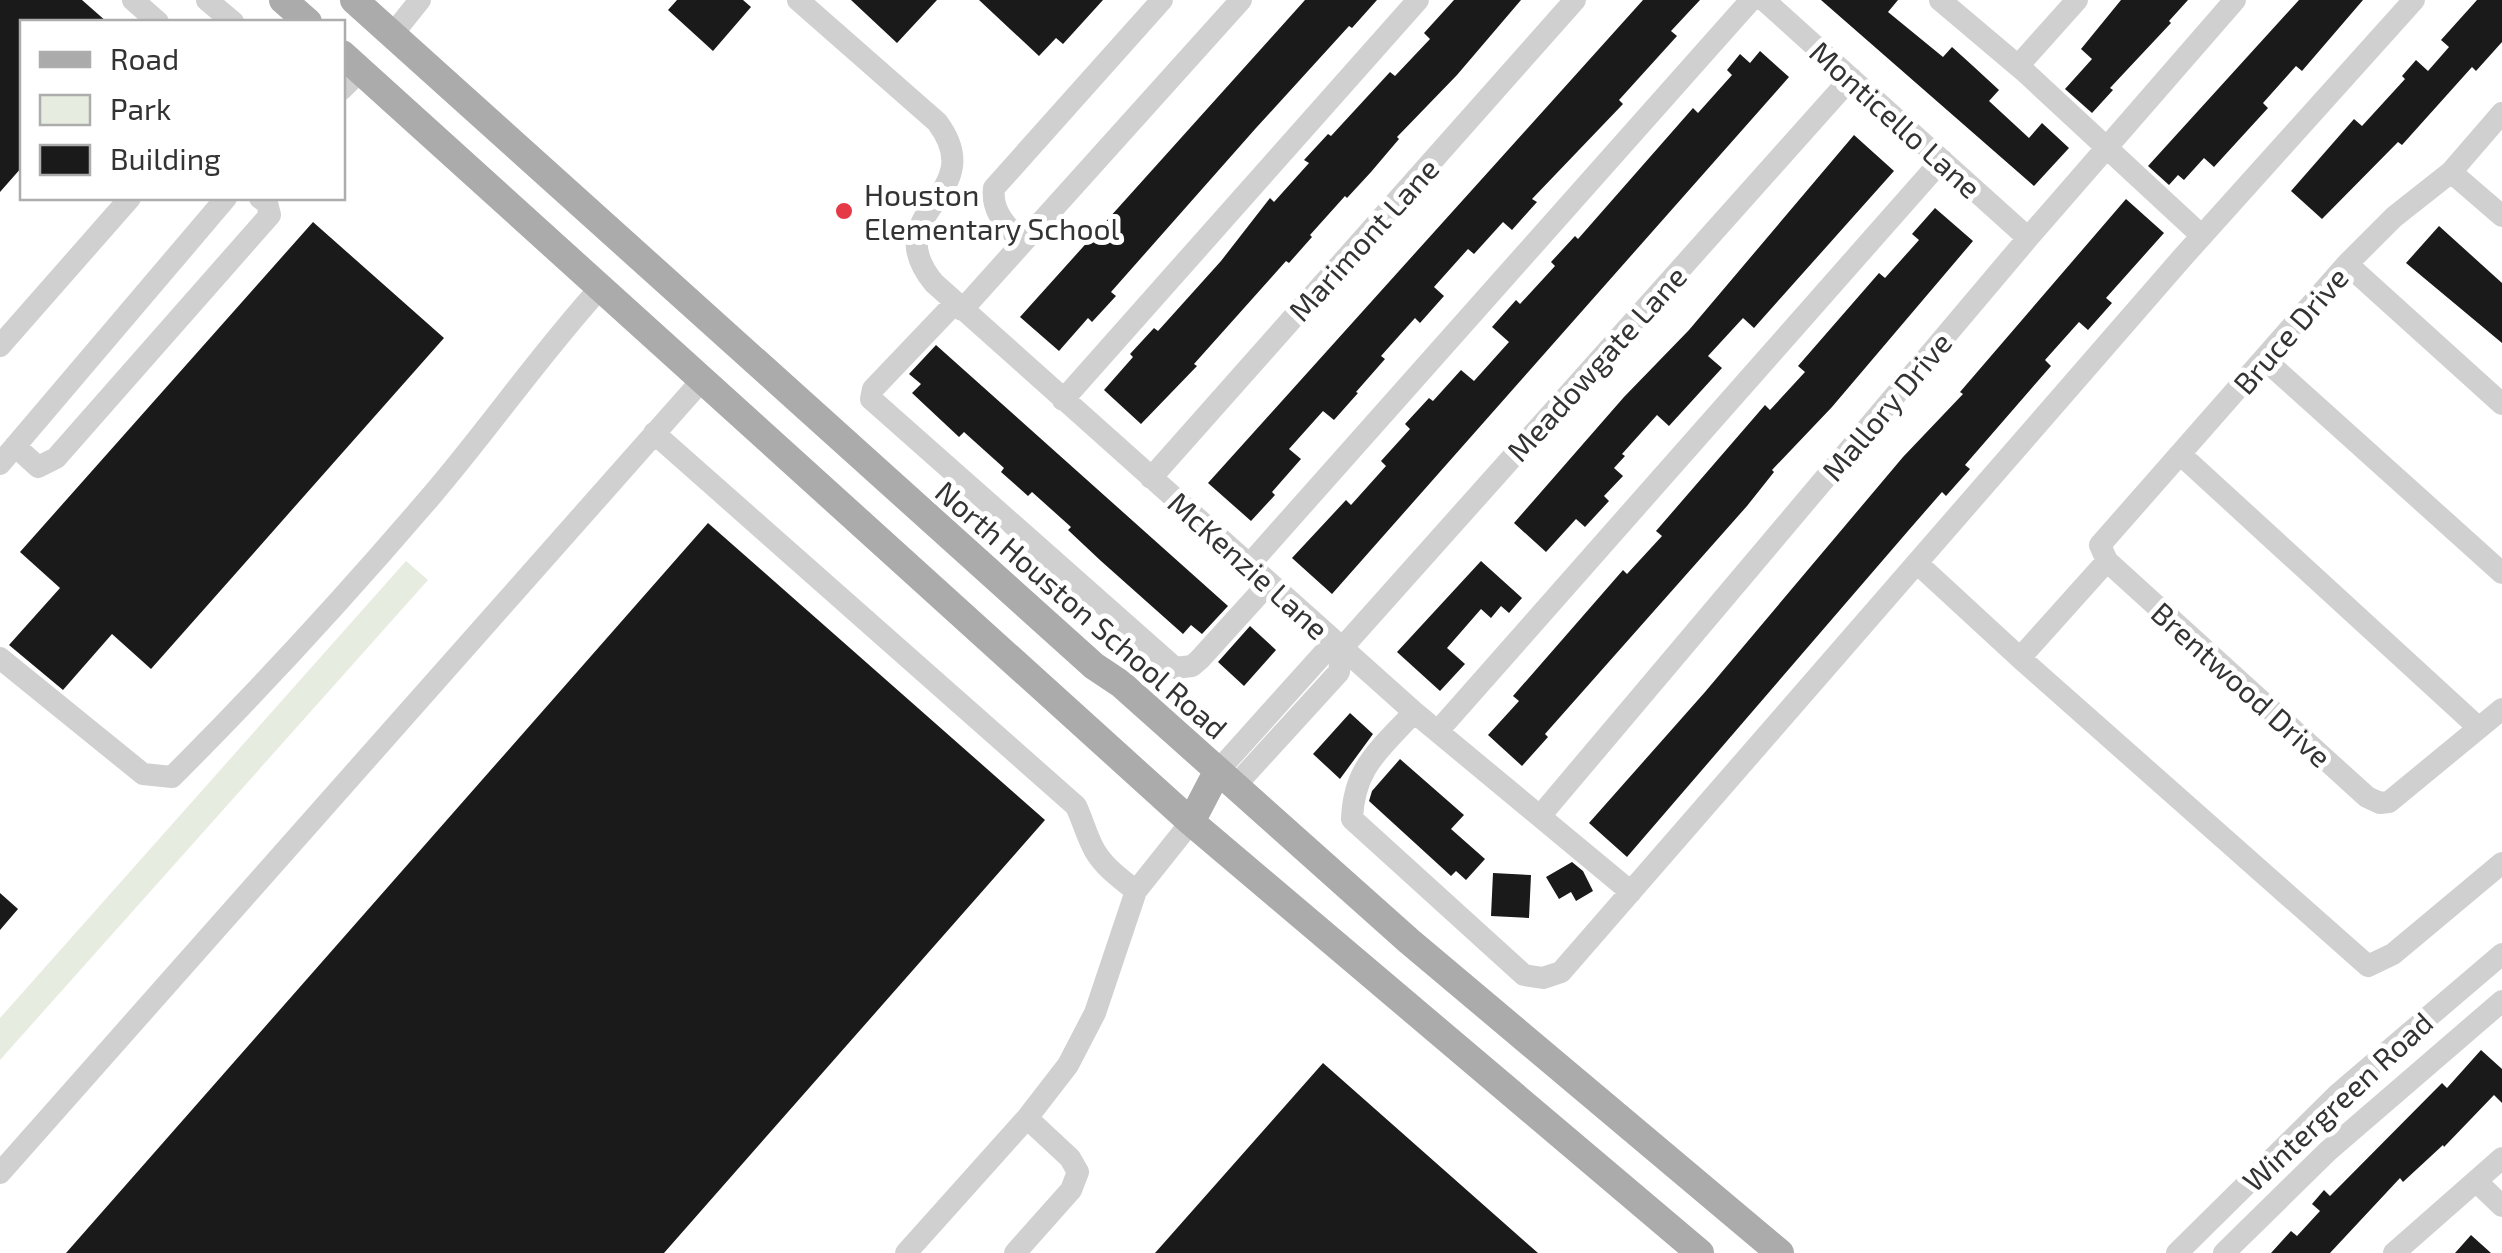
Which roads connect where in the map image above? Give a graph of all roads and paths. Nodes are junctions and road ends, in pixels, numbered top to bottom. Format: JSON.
{"nodes":[{"id":1,"x":132,"y":0,"type":"edge"},
{"id":2,"x":207,"y":0,"type":"edge"},
{"id":3,"x":282,"y":0,"type":"edge"},
{"id":4,"x":354,"y":0,"type":"edge"},
{"id":5,"x":420,"y":0,"type":"edge"},
{"id":6,"x":798,"y":0,"type":"edge"},
{"id":7,"x":1162,"y":0,"type":"edge"},
{"id":8,"x":1418,"y":0,"type":"edge"},
{"id":9,"x":1575,"y":0,"type":"edge"},
{"id":10,"x":1751,"y":0,"type":"edge"},
{"id":11,"x":1764,"y":0,"type":"edge"},
{"id":12,"x":1940,"y":0,"type":"edge"},
{"id":13,"x":2078,"y":0,"type":"edge"},
{"id":14,"x":2235,"y":0,"type":"edge"},
{"id":15,"x":2414,"y":0,"type":"edge"},
{"id":16,"x":1231,"y":3,"type":"edge"},
{"id":17,"x":156,"y":20,"type":"edge"},
{"id":18,"x":231,"y":20,"type":"edge"},
{"id":19,"x":306,"y":20,"type":"edge"},
{"id":20,"x":392,"y":35,"type":"junction"},
{"id":21,"x":2018,"y":66,"type":"junction"},
{"id":22,"x":349,"y":71,"type":"edge"},
{"id":23,"x":1850,"y":78,"type":"junction"},
{"id":24,"x":2502,"y":113,"type":"edge"},
{"id":25,"x":2107,"y":147,"type":"junction"},
{"id":26,"x":1942,"y":160,"type":"junction"},
{"id":27,"x":2450,"y":172,"type":"junction"},
{"id":28,"x":128,"y":200,"type":"edge"},
{"id":29,"x":224,"y":200,"type":"edge"},
{"id":30,"x":262,"y":200,"type":"edge"},
{"id":31,"x":2502,"y":216,"type":"edge"},
{"id":32,"x":2202,"y":236,"type":"junction"},
{"id":33,"x":2028,"y":238,"type":"junction"},
{"id":34,"x":1022,"y":243,"type":"junction"},
{"id":35,"x":634,"y":252,"type":"junction"},
{"id":36,"x":2347,"y":264,"type":"junction"},
{"id":37,"x":601,"y":287,"type":"junction"},
{"id":38,"x":958,"y":306,"type":"junction"},
{"id":39,"x":0,"y":346,"type":"edge"},
{"id":40,"x":2264,"y":359,"type":"junction"},
{"id":41,"x":703,"y":379,"type":"junction"},
{"id":42,"x":1063,"y":400,"type":"junction"},
{"id":43,"x":2502,"y":404,"type":"edge"},
{"id":44,"x":654,"y":434,"type":"junction"},
{"id":45,"x":2180,"y":454,"type":"junction"},
{"id":46,"x":7,"y":455,"type":"edge"},
{"id":47,"x":1151,"y":478,"type":"junction"},
{"id":48,"x":2107,"y":561,"type":"junction"},
{"id":49,"x":1918,"y":564,"type":"junction"},
{"id":50,"x":1249,"y":565,"type":"junction"},
{"id":51,"x":2502,"y":573,"type":"edge"},
{"id":52,"x":1269,"y":583,"type":"junction"},
{"id":53,"x":1342,"y":648,"type":"junction"},
{"id":54,"x":0,"y":658,"type":"edge"},
{"id":55,"x":2020,"y":658,"type":"junction"},
{"id":56,"x":2502,"y":710,"type":"edge"},
{"id":57,"x":1414,"y":712,"type":"junction"},
{"id":58,"x":2479,"y":728,"type":"junction"},
{"id":59,"x":1438,"y":732,"type":"junction"},
{"id":60,"x":1225,"y":779,"type":"junction"},
{"id":61,"x":1542,"y":815,"type":"junction"},
{"id":62,"x":1191,"y":822,"type":"junction"},
{"id":63,"x":2502,"y":863,"type":"edge"},
{"id":64,"x":1136,"y":891,"type":"junction"},
{"id":65,"x":1632,"y":892,"type":"junction"},
{"id":66,"x":2502,"y":954,"type":"edge"},
{"id":67,"x":2502,"y":1001,"type":"edge"},
{"id":68,"x":1027,"y":1118,"type":"junction"},
{"id":69,"x":2502,"y":1158,"type":"edge"},
{"id":70,"x":0,"y":1173,"type":"edge"},
{"id":71,"x":2476,"y":1181,"type":"junction"},
{"id":72,"x":2502,"y":1206,"type":"edge"},
{"id":73,"x":906,"y":1253,"type":"edge"},
{"id":74,"x":1015,"y":1253,"type":"edge"},
{"id":75,"x":1700,"y":1253,"type":"edge"},
{"id":76,"x":1780,"y":1253,"type":"edge"},
{"id":77,"x":2177,"y":1253,"type":"edge"},
{"id":78,"x":2224,"y":1253,"type":"edge"},
{"id":79,"x":2394,"y":1253,"type":"edge"}],
"edges":[{"from":1,"to":17,"type":"street"},
{"from":2,"to":18,"type":"street"},
{"from":3,"to":19,"type":"main road"},
{"from":4,"to":20,"type":"main road","name":"North Houston School Road"},
{"from":5,"to":20,"type":"street"},
{"from":6,"to":38,"type":"street","name":"McKenzie Lane"},
{"from":7,"to":34,"type":"street"},
{"from":8,"to":42,"type":"street"},
{"from":9,"to":47,"type":"street","name":"Marimont Lane"},
{"from":10,"to":50,"type":"street"},
{"from":11,"to":23,"type":"street","name":"Monticello Lane"},
{"from":12,"to":21,"type":"street"},
{"from":13,"to":21,"type":"street"},
{"from":14,"to":25,"type":"street","name":"Mallory Drive"},
{"from":15,"to":32,"type":"street"},
{"from":16,"to":34,"type":"street"},
{"from":20,"to":35,"type":"main road","name":"North Houston School Road"},
{"from":21,"to":25,"type":"street"},
{"from":22,"to":37,"type":"main road"},
{"from":23,"to":26,"type":"street","name":"Monticello Lane"},
{"from":23,"to":53,"type":"street","name":"Meadowgate Lane"},
{"from":24,"to":27,"type":"street","name":"Bruce Drive"},
{"from":25,"to":32,"type":"street"},
{"from":25,"to":33,"type":"street","name":"Mallory Drive"},
{"from":26,"to":33,"type":"street","name":"Monticello Lane"},
{"from":26,"to":59,"type":"street"},
{"from":27,"to":31,"type":"street"},
{"from":27,"to":36,"type":"street","name":"Bruce Drive"},
{"from":28,"to":39,"type":"street"},
{"from":29,"to":46,"type":"street"},
{"from":30,"to":46,"type":"street"},
{"from":32,"to":49,"type":"street"},
{"from":33,"to":61,"type":"street","name":"Mallory Drive"},
{"from":34,"to":38,"type":"street"},
{"from":35,"to":37,"type":"main road"},
{"from":35,"to":60,"type":"main road","name":"North Houston School Road"},
{"from":36,"to":40,"type":"street","name":"Bruce Drive"},
{"from":36,"to":43,"type":"street"},
{"from":37,"to":41,"type":"main road"},
{"from":37,"to":54,"type":"street"},
{"from":38,"to":42,"type":"street","name":"McKenzie Lane"},
{"from":38,"to":52,"type":"street"},
{"from":40,"to":45,"type":"street","name":"Bruce Drive"},
{"from":40,"to":51,"type":"street"},
{"from":41,"to":44,"type":"street"},
{"from":41,"to":62,"type":"main road"},
{"from":42,"to":47,"type":"street","name":"McKenzie Lane"},
{"from":44,"to":64,"type":"street"},
{"from":44,"to":70,"type":"street"},
{"from":45,"to":48,"type":"street","name":"Bruce Drive"},
{"from":45,"to":58,"type":"street"},
{"from":47,"to":50,"type":"street","name":"McKenzie Lane"},
{"from":48,"to":55,"type":"street"},
{"from":48,"to":58,"type":"street","name":"Brentwood Drive"},
{"from":49,"to":55,"type":"street"},
{"from":49,"to":65,"type":"street"},
{"from":50,"to":52,"type":"street","name":"McKenzie Lane"},
{"from":52,"to":53,"type":"street","name":"McKenzie Lane"},
{"from":53,"to":57,"type":"street","name":"McKenzie Lane"},
{"from":53,"to":60,"type":"street","name":"Meadowgate Lane"},
{"from":55,"to":63,"type":"street"},
{"from":56,"to":58,"type":"street"},
{"from":57,"to":59,"type":"street","name":"McKenzie Lane"},
{"from":57,"to":65,"type":"street"},
{"from":59,"to":61,"type":"street","name":"McKenzie Lane"},
{"from":60,"to":62,"type":"main road"},
{"from":60,"to":76,"type":"main road","name":"North Houston School Road"},
{"from":61,"to":65,"type":"street","name":"McKenzie Lane"},
{"from":62,"to":64,"type":"street"},
{"from":62,"to":75,"type":"main road"},
{"from":64,"to":68,"type":"street"},
{"from":66,"to":77,"type":"street","name":"Wintergreen Road"},
{"from":67,"to":78,"type":"street"},
{"from":68,"to":73,"type":"street"},
{"from":68,"to":74,"type":"street"},
{"from":69,"to":71,"type":"street"},
{"from":71,"to":72,"type":"street"},
{"from":71,"to":79,"type":"street"}]}
